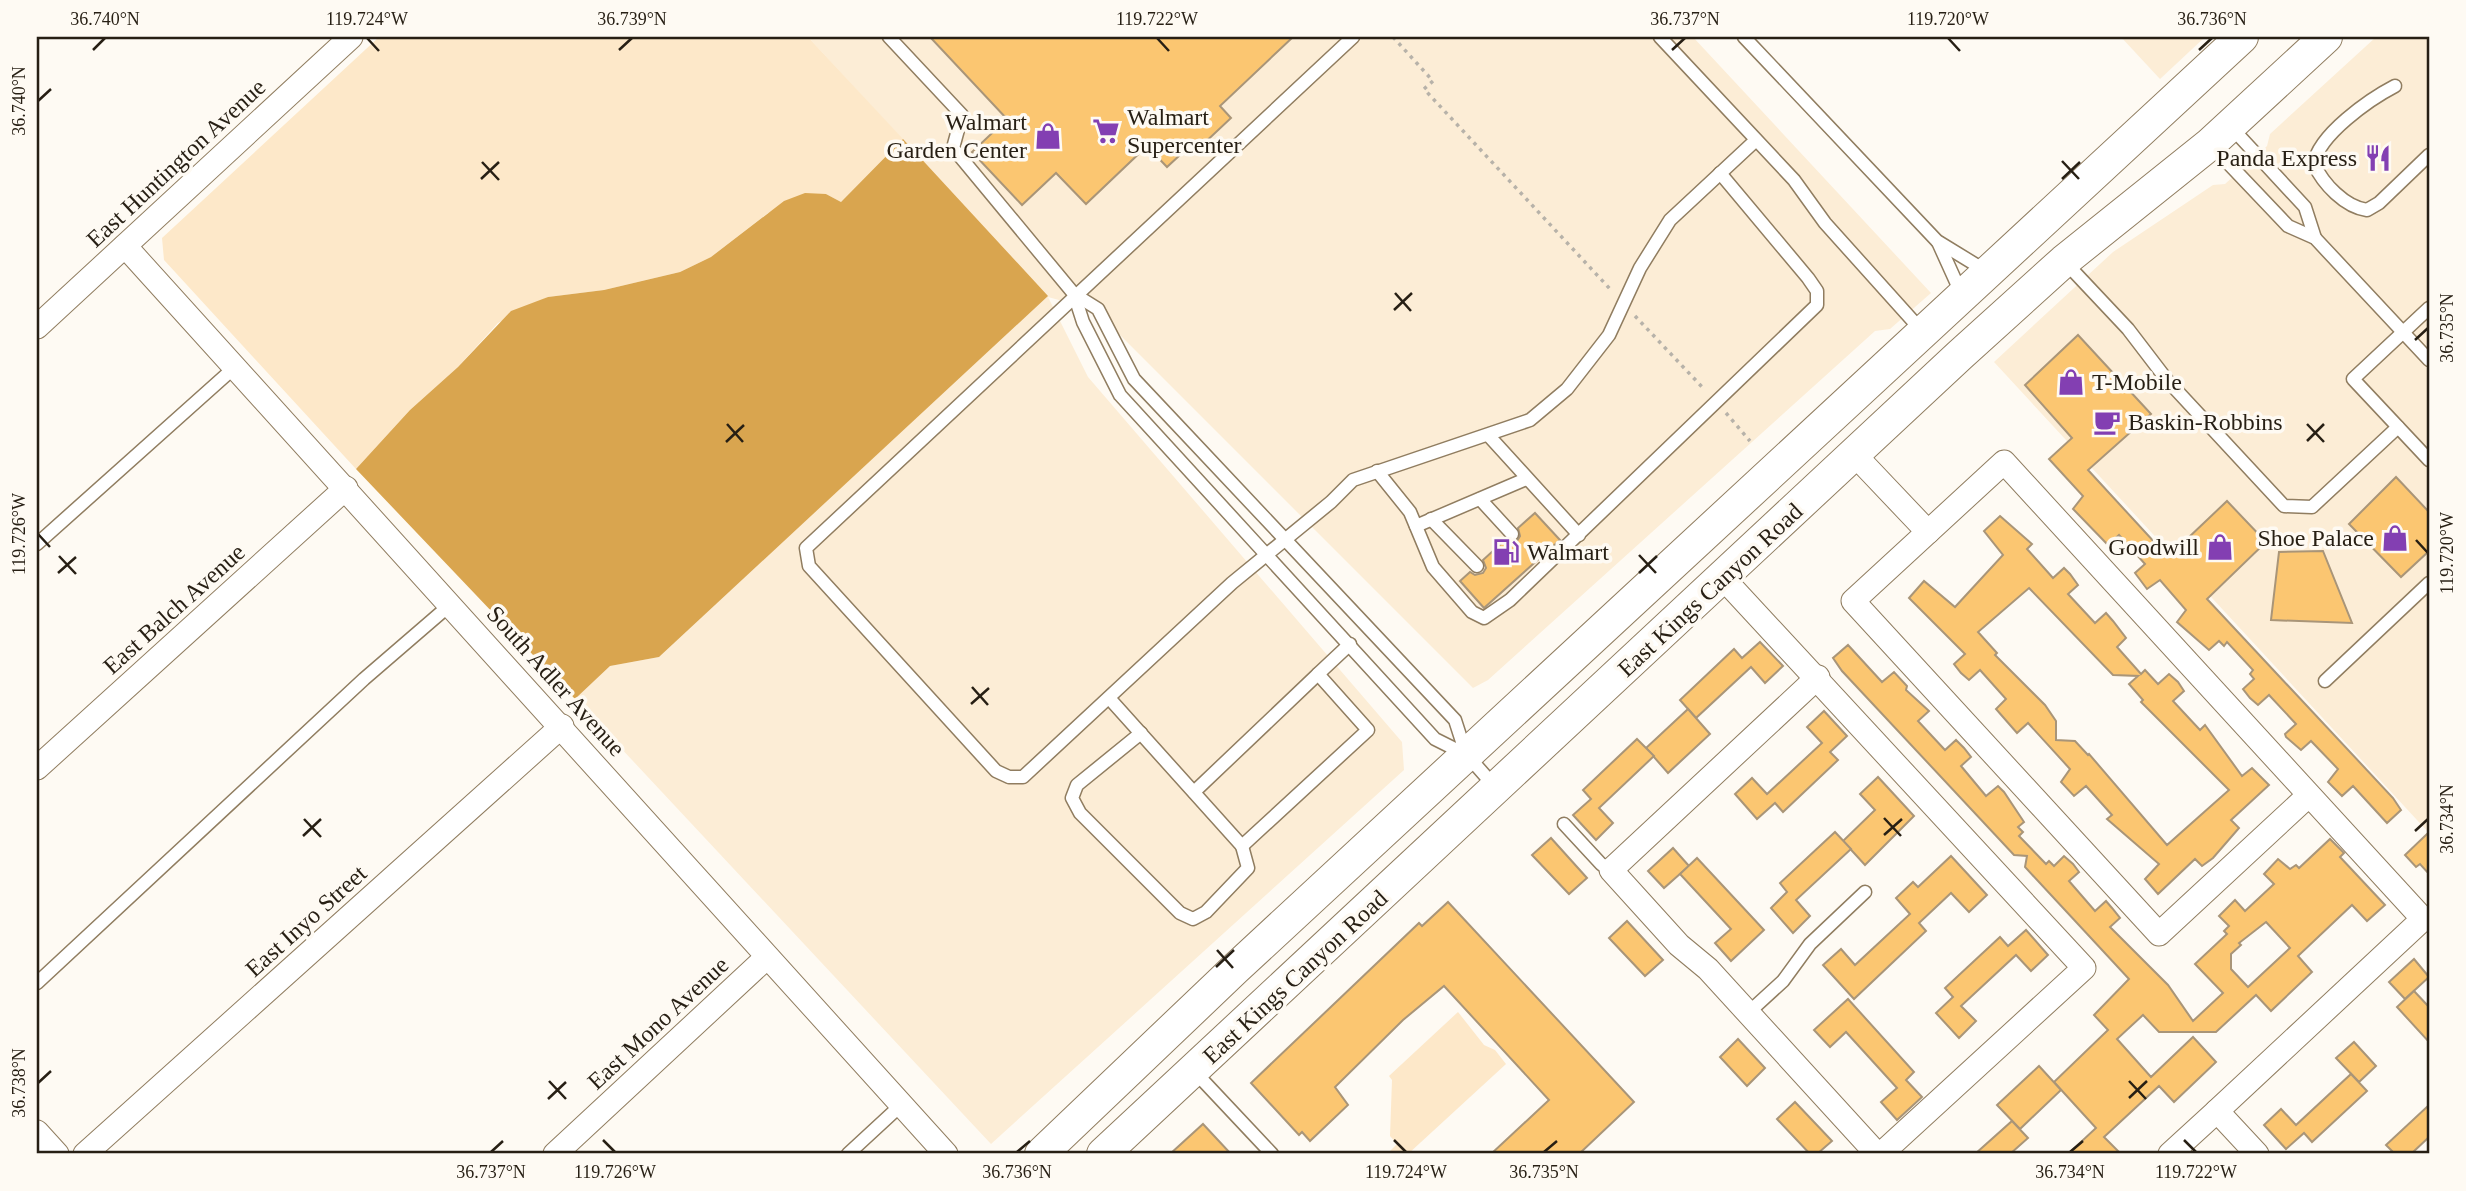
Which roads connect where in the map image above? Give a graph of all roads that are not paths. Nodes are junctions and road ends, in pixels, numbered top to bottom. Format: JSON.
{"nodes":[{"id":1,"x":351,"y":37,"type":"edge"},
{"id":2,"x":889,"y":37,"type":"edge"},
{"id":3,"x":1353,"y":37,"type":"edge"},
{"id":4,"x":1660,"y":37,"type":"edge"},
{"id":5,"x":1744,"y":37,"type":"edge"},
{"id":6,"x":2242,"y":37,"type":"edge"},
{"id":7,"x":2326,"y":37,"type":"edge"},
{"id":8,"x":2395,"y":86,"type":"dead end"},
{"id":9,"x":2220,"y":135,"type":"junction"},
{"id":10,"x":1756,"y":140,"type":"junction"},
{"id":11,"x":2429,"y":155,"type":"edge"},
{"id":12,"x":1720,"y":173,"type":"junction"},
{"id":13,"x":2315,"y":237,"type":"junction"},
{"id":14,"x":1937,"y":241,"type":"junction"},
{"id":15,"x":125,"y":246,"type":"junction"},
{"id":16,"x":2064,"y":261,"type":"junction"},
{"id":17,"x":1989,"y":273,"type":"junction"},
{"id":18,"x":1074,"y":294,"type":"junction"},
{"id":19,"x":1963,"y":298,"type":"junction"},
{"id":20,"x":2429,"y":308,"type":"edge"},
{"id":21,"x":37,"y":327,"type":"edge"},
{"id":22,"x":2403,"y":332,"type":"junction"},
{"id":23,"x":1925,"y":334,"type":"junction"},
{"id":24,"x":2429,"y":360,"type":"edge"},
{"id":25,"x":235,"y":367,"type":"junction"},
{"id":26,"x":2398,"y":427,"type":"junction"},
{"id":27,"x":1489,"y":436,"type":"junction"},
{"id":28,"x":1853,"y":454,"type":"junction"},
{"id":29,"x":2429,"y":460,"type":"edge"},
{"id":30,"x":1377,"y":471,"type":"junction"},
{"id":31,"x":1526,"y":479,"type":"junction"},
{"id":32,"x":346,"y":488,"type":"junction"},
{"id":33,"x":1480,"y":499,"type":"junction"},
{"id":34,"x":1431,"y":519,"type":"junction"},
{"id":35,"x":1416,"y":526,"type":"junction"},
{"id":36,"x":1928,"y":532,"type":"junction"},
{"id":37,"x":1512,"y":534,"type":"dead end"},
{"id":38,"x":1579,"y":535,"type":"junction"},
{"id":39,"x":1284,"y":538,"type":"junction"},
{"id":40,"x":37,"y":544,"type":"edge"},
{"id":41,"x":1266,"y":553,"type":"junction"},
{"id":42,"x":1477,"y":566,"type":"dead end"},
{"id":43,"x":1723,"y":578,"type":"junction"},
{"id":44,"x":2429,"y":583,"type":"edge"},
{"id":45,"x":451,"y":604,"type":"junction"},
{"id":46,"x":1350,"y":644,"type":"junction"},
{"id":47,"x":1318,"y":674,"type":"junction"},
{"id":48,"x":1818,"y":677,"type":"junction"},
{"id":49,"x":2325,"y":681,"type":"dead end"},
{"id":50,"x":1109,"y":698,"type":"junction"},
{"id":51,"x":562,"y":726,"type":"junction"},
{"id":52,"x":1141,"y":733,"type":"junction"},
{"id":53,"x":1467,"y":755,"type":"junction"},
{"id":54,"x":37,"y":768,"type":"edge"},
{"id":55,"x":1498,"y":789,"type":"junction"},
{"id":56,"x":1194,"y":792,"type":"junction"},
{"id":57,"x":2309,"y":795,"type":"junction"},
{"id":58,"x":1564,"y":824,"type":"dead end"},
{"id":59,"x":1242,"y":846,"type":"junction"},
{"id":60,"x":1611,"y":870,"type":"junction"},
{"id":61,"x":1865,"y":891,"type":"dead end"},
{"id":62,"x":2426,"y":923,"type":"edge"},
{"id":63,"x":766,"y":958,"type":"junction"},
{"id":64,"x":37,"y":984,"type":"edge"},
{"id":65,"x":1748,"y":1013,"type":"junction"},
{"id":66,"x":1194,"y":1071,"type":"junction"},
{"id":67,"x":900,"y":1106,"type":"junction"},
{"id":68,"x":2217,"y":1111,"type":"junction"},
{"id":69,"x":37,"y":1132,"type":"edge"},
{"id":70,"x":1261,"y":1149,"type":"edge"},
{"id":71,"x":57,"y":1154,"type":"edge"},
{"id":72,"x":85,"y":1154,"type":"edge"},
{"id":73,"x":555,"y":1154,"type":"edge"},
{"id":74,"x":848,"y":1154,"type":"edge"},
{"id":75,"x":946,"y":1154,"type":"edge"},
{"id":76,"x":1041,"y":1154,"type":"edge"},
{"id":77,"x":1103,"y":1154,"type":"edge"},
{"id":78,"x":1272,"y":1154,"type":"edge"},
{"id":79,"x":1879,"y":1154,"type":"edge"},
{"id":80,"x":2170,"y":1154,"type":"edge"},
{"id":81,"x":2257,"y":1154,"type":"edge"}],
"edges":[{"from":1,"to":15,"type":"street","name":"East Huntington Avenue"},
{"from":2,"to":18,"type":"lane"},
{"from":3,"to":18,"type":"lane"},
{"from":4,"to":10,"type":"lane"},
{"from":5,"to":14,"type":"lane"},
{"from":6,"to":17,"type":"main road","name":"East Kings Canyon Road"},
{"from":7,"to":9,"type":"main road","name":"East Kings Canyon Road"},
{"from":8,"to":11,"type":"lane"},
{"from":9,"to":13,"type":"lane"},
{"from":9,"to":13,"type":"lane"},
{"from":9,"to":16,"type":"main road","name":"East Kings Canyon Road"},
{"from":10,"to":12,"type":"lane"},
{"from":10,"to":23,"type":"lane"},
{"from":12,"to":27,"type":"lane"},
{"from":12,"to":38,"type":"lane"},
{"from":13,"to":22,"type":"lane"},
{"from":14,"to":17,"type":"lane"},
{"from":14,"to":19,"type":"lane"},
{"from":15,"to":21,"type":"street","name":"East Huntington Avenue"},
{"from":15,"to":25,"type":"street","name":"South Adler Avenue"},
{"from":16,"to":26,"type":"lane"},
{"from":16,"to":28,"type":"main road","name":"East Kings Canyon Road"},
{"from":17,"to":19,"type":"main road","name":"East Kings Canyon Road"},
{"from":18,"to":39,"type":"lane"},
{"from":18,"to":41,"type":"lane"},
{"from":18,"to":50,"type":"lane"},
{"from":19,"to":23,"type":"main road","name":"East Kings Canyon Road"},
{"from":20,"to":22,"type":"lane"},
{"from":22,"to":24,"type":"lane"},
{"from":22,"to":26,"type":"lane"},
{"from":23,"to":53,"type":"main road","name":"East Kings Canyon Road"},
{"from":25,"to":32,"type":"street","name":"South Adler Avenue"},
{"from":25,"to":40,"type":"lane"},
{"from":26,"to":29,"type":"lane"},
{"from":27,"to":30,"type":"lane"},
{"from":27,"to":31,"type":"lane"},
{"from":28,"to":36,"type":"street"},
{"from":28,"to":43,"type":"main road","name":"East Kings Canyon Road"},
{"from":30,"to":35,"type":"lane"},
{"from":30,"to":39,"type":"lane"},
{"from":31,"to":33,"type":"lane"},
{"from":31,"to":38,"type":"lane"},
{"from":32,"to":45,"type":"street","name":"South Adler Avenue"},
{"from":32,"to":54,"type":"street","name":"East Balch Avenue"},
{"from":33,"to":34,"type":"lane"},
{"from":33,"to":37,"type":"lane"},
{"from":34,"to":35,"type":"lane"},
{"from":34,"to":42,"type":"lane"},
{"from":35,"to":38,"type":"lane"},
{"from":36,"to":57,"type":"street"},
{"from":36,"to":57,"type":"street"},
{"from":39,"to":41,"type":"lane"},
{"from":39,"to":53,"type":"lane"},
{"from":41,"to":46,"type":"lane"},
{"from":41,"to":50,"type":"lane"},
{"from":43,"to":48,"type":"street"},
{"from":43,"to":55,"type":"main road","name":"East Kings Canyon Road"},
{"from":44,"to":49,"type":"lane"},
{"from":45,"to":51,"type":"street","name":"South Adler Avenue"},
{"from":45,"to":64,"type":"lane"},
{"from":46,"to":47,"type":"lane"},
{"from":46,"to":53,"type":"lane"},
{"from":47,"to":56,"type":"lane"},
{"from":47,"to":59,"type":"lane"},
{"from":48,"to":60,"type":"street"},
{"from":48,"to":79,"type":"street"},
{"from":50,"to":52,"type":"lane"},
{"from":51,"to":63,"type":"street","name":"South Adler Avenue"},
{"from":51,"to":72,"type":"street","name":"East Inyo Street"},
{"from":52,"to":56,"type":"lane"},
{"from":52,"to":59,"type":"lane"},
{"from":53,"to":55,"type":"lane"},
{"from":53,"to":76,"type":"main road","name":"East Kings Canyon Road"},
{"from":55,"to":66,"type":"main road","name":"East Kings Canyon Road"},
{"from":56,"to":59,"type":"lane"},
{"from":57,"to":62,"type":"street"},
{"from":58,"to":60,"type":"lane"},
{"from":60,"to":65,"type":"street"},
{"from":61,"to":65,"type":"lane"},
{"from":62,"to":68,"type":"street"},
{"from":63,"to":67,"type":"street","name":"South Adler Avenue"},
{"from":63,"to":73,"type":"street","name":"East Mono Avenue"},
{"from":65,"to":79,"type":"street"},
{"from":66,"to":70,"type":"lane"},
{"from":66,"to":77,"type":"main road","name":"East Kings Canyon Road"},
{"from":67,"to":74,"type":"lane"},
{"from":67,"to":75,"type":"street","name":"South Adler Avenue"},
{"from":68,"to":80,"type":"street"},
{"from":68,"to":81,"type":"street"},
{"from":69,"to":71,"type":"street"},
{"from":70,"to":78,"type":"lane"}]}
